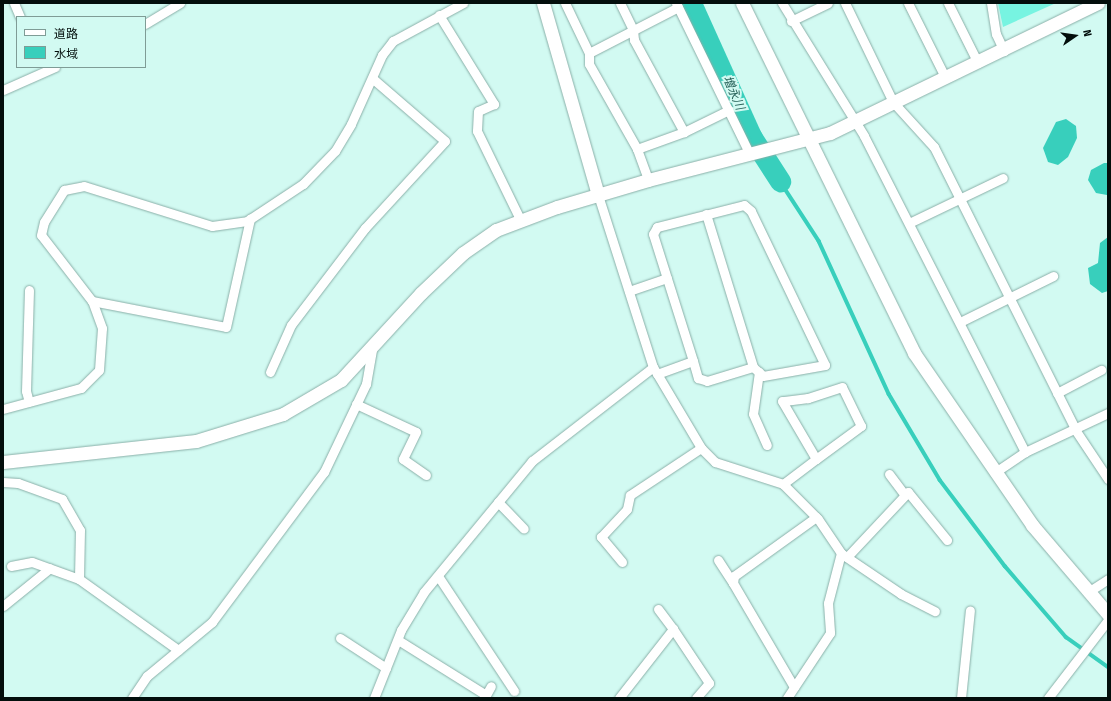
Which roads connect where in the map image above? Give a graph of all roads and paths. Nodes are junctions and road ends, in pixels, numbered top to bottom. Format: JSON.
{"nodes":[{"id":1,"x":14,"y":3,"type":"edge"},
{"id":2,"x":180,"y":3,"type":"edge"},
{"id":3,"x":464,"y":3,"type":"edge"},
{"id":4,"x":543,"y":3,"type":"edge"},
{"id":5,"x":565,"y":3,"type":"edge"},
{"id":6,"x":620,"y":3,"type":"edge"},
{"id":7,"x":742,"y":3,"type":"edge"},
{"id":8,"x":782,"y":3,"type":"edge"},
{"id":9,"x":828,"y":3,"type":"edge"},
{"id":10,"x":845,"y":3,"type":"edge"},
{"id":11,"x":908,"y":3,"type":"edge"},
{"id":12,"x":948,"y":3,"type":"edge"},
{"id":13,"x":991,"y":3,"type":"edge"},
{"id":14,"x":1098,"y":3,"type":"edge"},
{"id":15,"x":677,"y":5,"type":"edge"},
{"id":16,"x":439,"y":15,"type":"junction"},
{"id":17,"x":20,"y":16,"type":"edge"},
{"id":18,"x":791,"y":21,"type":"junction"},
{"id":19,"x":146,"y":23,"type":"edge"},
{"id":20,"x":633,"y":30,"type":"junction"},
{"id":21,"x":1004,"y":51,"type":"junction"},
{"id":22,"x":589,"y":53,"type":"junction"},
{"id":23,"x":978,"y":63,"type":"junction"},
{"id":24,"x":43,"y":69,"type":"edge"},
{"id":25,"x":945,"y":77,"type":"junction"},
{"id":26,"x":372,"y":78,"type":"junction"},
{"id":27,"x":3,"y":90,"type":"edge"},
{"id":28,"x":893,"y":102,"type":"junction"},
{"id":29,"x":729,"y":110,"type":"junction"},
{"id":30,"x":853,"y":120,"type":"junction"},
{"id":31,"x":684,"y":132,"type":"junction"},
{"id":32,"x":811,"y":139,"type":"junction"},
{"id":33,"x":637,"y":149,"type":"junction"},
{"id":34,"x":749,"y":153,"type":"junction"},
{"id":35,"x":1003,"y":178,"type":"dead end"},
{"id":36,"x":648,"y":180,"type":"junction"},
{"id":37,"x":598,"y":195,"type":"junction"},
{"id":38,"x":959,"y":198,"type":"junction"},
{"id":39,"x":706,"y":214,"type":"junction"},
{"id":40,"x":250,"y":219,"type":"junction"},
{"id":41,"x":520,"y":219,"type":"junction"},
{"id":42,"x":909,"y":223,"type":"junction"},
{"id":43,"x":1053,"y":276,"type":"dead end"},
{"id":44,"x":667,"y":278,"type":"junction"},
{"id":45,"x":29,"y":290,"type":"dead end"},
{"id":46,"x":629,"y":291,"type":"junction"},
{"id":47,"x":1008,"y":298,"type":"junction"},
{"id":48,"x":92,"y":301,"type":"junction"},
{"id":49,"x":960,"y":322,"type":"junction"},
{"id":50,"x":372,"y":350,"type":"junction"},
{"id":51,"x":693,"y":361,"type":"junction"},
{"id":52,"x":756,"y":369,"type":"junction"},
{"id":53,"x":1101,"y":370,"type":"dead end"},
{"id":54,"x":655,"y":371,"type":"junction"},
{"id":55,"x":270,"y":372,"type":"dead end"},
{"id":56,"x":1057,"y":393,"type":"junction"},
{"id":57,"x":29,"y":402,"type":"junction"},
{"id":58,"x":356,"y":404,"type":"junction"},
{"id":59,"x":3,"y":409,"type":"edge"},
{"id":60,"x":1108,"y":413,"type":"edge"},
{"id":61,"x":1075,"y":429,"type":"junction"},
{"id":62,"x":767,"y":445,"type":"dead end"},
{"id":63,"x":701,"y":448,"type":"junction"},
{"id":64,"x":1025,"y":452,"type":"junction"},
{"id":65,"x":816,"y":459,"type":"junction"},
{"id":66,"x":3,"y":462,"type":"edge"},
{"id":67,"x":889,"y":474,"type":"dead end"},
{"id":68,"x":994,"y":474,"type":"junction"},
{"id":69,"x":426,"y":475,"type":"dead end"},
{"id":70,"x":1108,"y":479,"type":"edge"},
{"id":71,"x":3,"y":482,"type":"edge"},
{"id":72,"x":783,"y":484,"type":"junction"},
{"id":73,"x":905,"y":495,"type":"junction"},
{"id":74,"x":498,"y":502,"type":"junction"},
{"id":75,"x":816,"y":517,"type":"junction"},
{"id":76,"x":524,"y":529,"type":"dead end"},
{"id":77,"x":947,"y":540,"type":"dead end"},
{"id":78,"x":844,"y":555,"type":"junction"},
{"id":79,"x":718,"y":560,"type":"dead end"},
{"id":80,"x":622,"y":562,"type":"dead end"},
{"id":81,"x":11,"y":566,"type":"dead end"},
{"id":82,"x":50,"y":568,"type":"junction"},
{"id":83,"x":438,"y":576,"type":"junction"},
{"id":84,"x":79,"y":579,"type":"junction"},
{"id":85,"x":1108,"y":579,"type":"edge"},
{"id":86,"x":733,"y":583,"type":"junction"},
{"id":87,"x":1088,"y":592,"type":"junction"},
{"id":88,"x":3,"y":606,"type":"edge"},
{"id":89,"x":658,"y":609,"type":"dead end"},
{"id":90,"x":970,"y":610,"type":"dead end"},
{"id":91,"x":935,"y":611,"type":"dead end"},
{"id":92,"x":1108,"y":614,"type":"edge"},
{"id":93,"x":1108,"y":620,"type":"edge"},
{"id":94,"x":673,"y":629,"type":"junction"},
{"id":95,"x":340,"y":638,"type":"dead end"},
{"id":96,"x":398,"y":640,"type":"junction"},
{"id":97,"x":178,"y":650,"type":"junction"},
{"id":98,"x":386,"y":668,"type":"junction"},
{"id":99,"x":491,"y":686,"type":"dead end"},
{"id":100,"x":794,"y":687,"type":"junction"},
{"id":101,"x":514,"y":691,"type":"dead end"},
{"id":102,"x":485,"y":697,"type":"edge"},
{"id":103,"x":132,"y":698,"type":"edge"},
{"id":104,"x":374,"y":698,"type":"edge"},
{"id":105,"x":619,"y":698,"type":"edge"},
{"id":106,"x":696,"y":698,"type":"edge"},
{"id":107,"x":787,"y":698,"type":"edge"},
{"id":108,"x":962,"y":698,"type":"edge"},
{"id":109,"x":1048,"y":698,"type":"edge"}],
"edges":[{"from":1,"to":17,"type":"street"},
{"from":2,"to":19,"type":"street"},
{"from":3,"to":16,"type":"street"},
{"from":4,"to":37,"type":"street"},
{"from":5,"to":22,"type":"street"},
{"from":6,"to":20,"type":"street"},
{"from":7,"to":32,"type":"street"},
{"from":8,"to":18,"type":"street"},
{"from":9,"to":18,"type":"street"},
{"from":10,"to":28,"type":"street"},
{"from":11,"to":25,"type":"street"},
{"from":12,"to":23,"type":"street"},
{"from":13,"to":21,"type":"street"},
{"from":14,"to":21,"type":"street"},
{"from":15,"to":20,"type":"street"},
{"from":15,"to":29,"type":"street"},
{"from":16,"to":26,"type":"street"},
{"from":16,"to":41,"type":"street"},
{"from":18,"to":30,"type":"street"},
{"from":20,"to":22,"type":"street"},
{"from":20,"to":31,"type":"street"},
{"from":21,"to":23,"type":"street"},
{"from":22,"to":33,"type":"street"},
{"from":23,"to":25,"type":"street"},
{"from":24,"to":27,"type":"street"},
{"from":25,"to":28,"type":"street"},
{"from":26,"to":40,"type":"street"},
{"from":26,"to":55,"type":"street"},
{"from":28,"to":30,"type":"street"},
{"from":28,"to":38,"type":"street"},
{"from":29,"to":31,"type":"street"},
{"from":29,"to":34,"type":"street"},
{"from":30,"to":32,"type":"street"},
{"from":30,"to":42,"type":"street"},
{"from":31,"to":33,"type":"street"},
{"from":32,"to":34,"type":"street"},
{"from":32,"to":68,"type":"street"},
{"from":33,"to":36,"type":"street"},
{"from":34,"to":36,"type":"street"},
{"from":35,"to":38,"type":"street"},
{"from":36,"to":37,"type":"street"},
{"from":37,"to":41,"type":"street"},
{"from":37,"to":46,"type":"street"},
{"from":38,"to":42,"type":"street"},
{"from":38,"to":47,"type":"street"},
{"from":39,"to":44,"type":"street"},
{"from":39,"to":52,"type":"street"},
{"from":39,"to":52,"type":"street"},
{"from":40,"to":48,"type":"street"},
{"from":40,"to":48,"type":"street"},
{"from":41,"to":50,"type":"street"},
{"from":42,"to":49,"type":"street"},
{"from":43,"to":47,"type":"street"},
{"from":44,"to":46,"type":"street"},
{"from":44,"to":51,"type":"street"},
{"from":45,"to":57,"type":"street"},
{"from":46,"to":54,"type":"street"},
{"from":47,"to":49,"type":"street"},
{"from":47,"to":56,"type":"street"},
{"from":48,"to":57,"type":"street"},
{"from":49,"to":64,"type":"street"},
{"from":50,"to":58,"type":"street"},
{"from":50,"to":66,"type":"street"},
{"from":51,"to":52,"type":"street"},
{"from":51,"to":54,"type":"street"},
{"from":52,"to":62,"type":"street"},
{"from":53,"to":56,"type":"street"},
{"from":54,"to":63,"type":"street"},
{"from":54,"to":74,"type":"street"},
{"from":56,"to":61,"type":"street"},
{"from":57,"to":59,"type":"street"},
{"from":58,"to":69,"type":"street"},
{"from":58,"to":97,"type":"street"},
{"from":60,"to":61,"type":"street"},
{"from":61,"to":64,"type":"street"},
{"from":61,"to":70,"type":"street"},
{"from":63,"to":72,"type":"street"},
{"from":63,"to":80,"type":"street"},
{"from":64,"to":68,"type":"street"},
{"from":65,"to":65,"type":"street"},
{"from":65,"to":72,"type":"street"},
{"from":67,"to":73,"type":"street"},
{"from":68,"to":87,"type":"street"},
{"from":71,"to":84,"type":"street"},
{"from":72,"to":75,"type":"street"},
{"from":73,"to":77,"type":"street"},
{"from":73,"to":78,"type":"street"},
{"from":74,"to":76,"type":"street"},
{"from":74,"to":83,"type":"street"},
{"from":75,"to":78,"type":"street"},
{"from":75,"to":86,"type":"street"},
{"from":78,"to":91,"type":"street"},
{"from":78,"to":100,"type":"street"},
{"from":79,"to":86,"type":"street"},
{"from":81,"to":82,"type":"street"},
{"from":82,"to":84,"type":"street"},
{"from":82,"to":88,"type":"street"},
{"from":83,"to":96,"type":"street"},
{"from":83,"to":101,"type":"street"},
{"from":84,"to":97,"type":"street"},
{"from":85,"to":87,"type":"street"},
{"from":86,"to":100,"type":"street"},
{"from":87,"to":92,"type":"street"},
{"from":89,"to":94,"type":"street"},
{"from":90,"to":108,"type":"street"},
{"from":93,"to":109,"type":"street"},
{"from":94,"to":105,"type":"street"},
{"from":94,"to":106,"type":"street"},
{"from":95,"to":98,"type":"street"},
{"from":96,"to":98,"type":"street"},
{"from":96,"to":102,"type":"street"},
{"from":97,"to":103,"type":"street"},
{"from":98,"to":104,"type":"street"},
{"from":99,"to":102,"type":"street"},
{"from":100,"to":107,"type":"street"}]}
